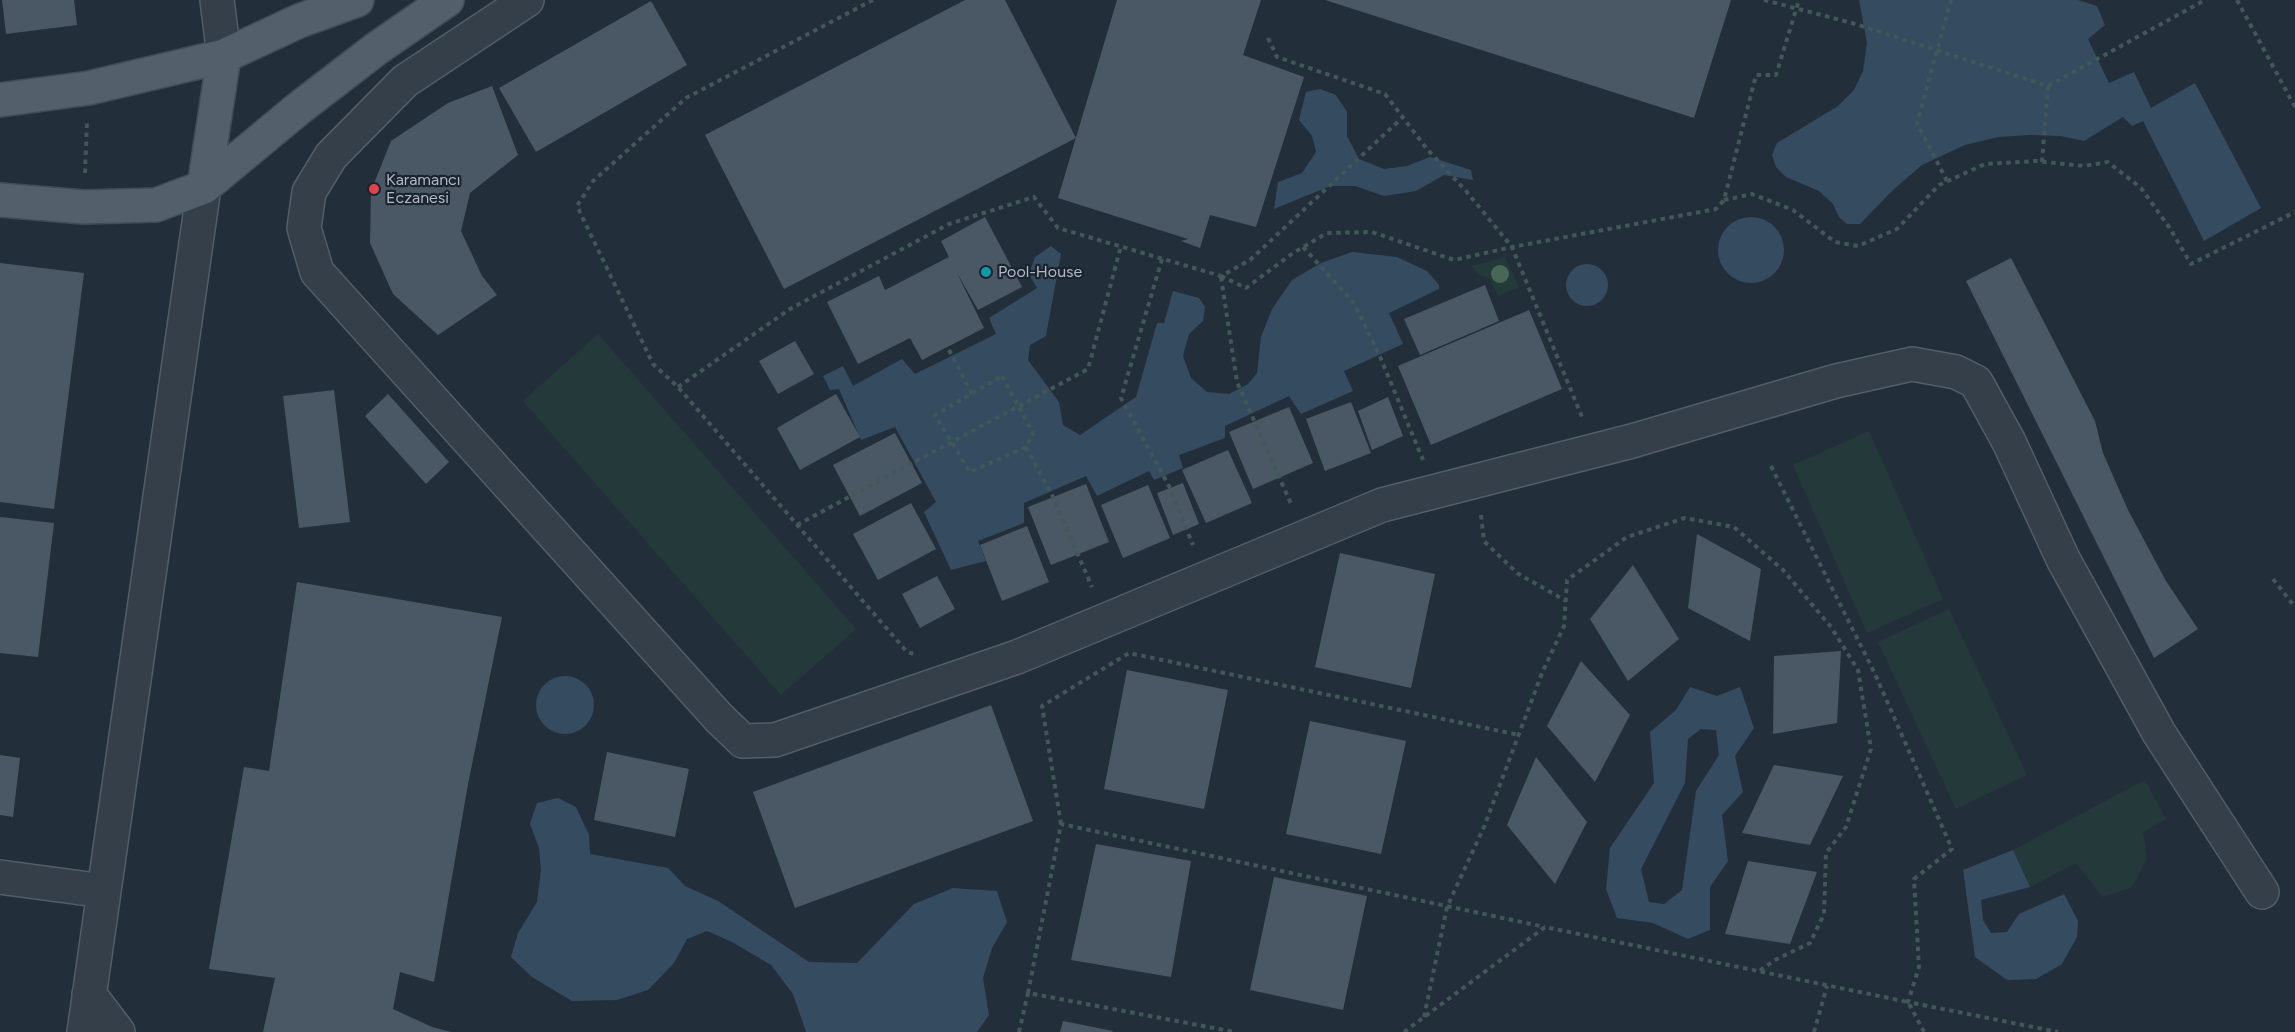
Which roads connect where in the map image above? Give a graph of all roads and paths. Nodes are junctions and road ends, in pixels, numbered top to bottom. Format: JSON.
{"nodes":[{"id":1,"x":217,"y":0,"type":"edge"},
{"id":2,"x":357,"y":0,"type":"edge"},
{"id":3,"x":447,"y":0,"type":"edge"},
{"id":4,"x":527,"y":0,"type":"edge"},
{"id":5,"x":873,"y":0,"type":"edge"},
{"id":6,"x":1764,"y":0,"type":"edge"},
{"id":7,"x":1799,"y":0,"type":"edge"},
{"id":8,"x":1951,"y":0,"type":"edge"},
{"id":9,"x":2205,"y":0,"type":"edge"},
{"id":10,"x":2237,"y":0,"type":"edge"},
{"id":11,"x":1797,"y":9,"type":"junction"},
{"id":12,"x":1268,"y":38,"type":"dead end"},
{"id":13,"x":1938,"y":50,"type":"junction"},
{"id":14,"x":224,"y":56,"type":"junction"},
{"id":15,"x":2048,"y":86,"type":"junction"},
{"id":16,"x":89,"y":88,"type":"junction"},
{"id":17,"x":0,"y":100,"type":"edge"},
{"id":18,"x":2295,"y":107,"type":"edge"},
{"id":19,"x":1403,"y":117,"type":"junction"},
{"id":20,"x":2042,"y":162,"type":"junction"},
{"id":21,"x":1947,"y":181,"type":"junction"},
{"id":22,"x":204,"y":187,"type":"junction"},
{"id":23,"x":0,"y":200,"type":"edge"},
{"id":24,"x":1724,"y":200,"type":"junction"},
{"id":25,"x":83,"y":207,"type":"junction"},
{"id":26,"x":2295,"y":212,"type":"edge"},
{"id":27,"x":1121,"y":246,"type":"junction"},
{"id":28,"x":1304,"y":247,"type":"junction"},
{"id":29,"x":1512,"y":247,"type":"junction"},
{"id":30,"x":1162,"y":259,"type":"junction"},
{"id":31,"x":1221,"y":276,"type":"junction"},
{"id":32,"x":949,"y":350,"type":"dead end"},
{"id":33,"x":678,"y":387,"type":"junction"},
{"id":34,"x":972,"y":394,"type":"junction"},
{"id":35,"x":1018,"y":406,"type":"junction"},
{"id":36,"x":1586,"y":425,"type":"dead end"},
{"id":37,"x":951,"y":444,"type":"junction"},
{"id":38,"x":1026,"y":447,"type":"junction"},
{"id":39,"x":1771,"y":466,"type":"dead end"},
{"id":40,"x":1426,"y":469,"type":"dead end"},
{"id":41,"x":1476,"y":481,"type":"junction"},
{"id":42,"x":1294,"y":509,"type":"dead end"},
{"id":43,"x":797,"y":525,"type":"junction"},
{"id":44,"x":1195,"y":549,"type":"dead end"},
{"id":45,"x":2273,"y":579,"type":"dead end"},
{"id":46,"x":1093,"y":591,"type":"dead end"},
{"id":47,"x":1566,"y":601,"type":"junction"},
{"id":48,"x":2295,"y":607,"type":"edge"},
{"id":49,"x":922,"y":657,"type":"dead end"},
{"id":50,"x":1519,"y":735,"type":"junction"},
{"id":51,"x":1061,"y":825,"type":"junction"},
{"id":52,"x":0,"y":877,"type":"edge"},
{"id":53,"x":104,"y":891,"type":"junction"},
{"id":54,"x":2262,"y":892,"type":"dead end"},
{"id":55,"x":1448,"y":907,"type":"junction"},
{"id":56,"x":1545,"y":927,"type":"junction"},
{"id":57,"x":1758,"y":972,"type":"junction"},
{"id":58,"x":1827,"y":986,"type":"junction"},
{"id":59,"x":1028,"y":993,"type":"junction"},
{"id":60,"x":89,"y":994,"type":"junction"},
{"id":61,"x":1908,"y":1002,"type":"junction"},
{"id":62,"x":1424,"y":1017,"type":"junction"},
{"id":63,"x":84,"y":1032,"type":"edge"},
{"id":64,"x":118,"y":1032,"type":"edge"},
{"id":65,"x":1019,"y":1032,"type":"edge"},
{"id":66,"x":1235,"y":1032,"type":"edge"},
{"id":67,"x":1404,"y":1032,"type":"edge"},
{"id":68,"x":1814,"y":1032,"type":"edge"},
{"id":69,"x":1924,"y":1032,"type":"edge"},
{"id":70,"x":2058,"y":1032,"type":"edge"}],
"edges":[{"from":1,"to":14,"type":"street"},
{"from":2,"to":14,"type":"main road"},
{"from":3,"to":22,"type":"main road"},
{"from":4,"to":41,"type":"street"},
{"from":5,"to":33,"type":"path"},
{"from":6,"to":11,"type":"path"},
{"from":7,"to":11,"type":"path"},
{"from":8,"to":13,"type":"path"},
{"from":9,"to":15,"type":"path"},
{"from":10,"to":18,"type":"path"},
{"from":11,"to":13,"type":"path"},
{"from":11,"to":24,"type":"path"},
{"from":12,"to":19,"type":"path"},
{"from":13,"to":15,"type":"path"},
{"from":13,"to":21,"type":"path"},
{"from":14,"to":16,"type":"main road"},
{"from":14,"to":22,"type":"main road"},
{"from":15,"to":20,"type":"path"},
{"from":16,"to":17,"type":"main road"},
{"from":16,"to":25,"type":"path"},
{"from":19,"to":29,"type":"path"},
{"from":19,"to":31,"type":"path"},
{"from":20,"to":21,"type":"path"},
{"from":20,"to":26,"type":"path"},
{"from":21,"to":24,"type":"path"},
{"from":22,"to":25,"type":"main road"},
{"from":22,"to":53,"type":"street"},
{"from":23,"to":25,"type":"main road"},
{"from":24,"to":29,"type":"path"},
{"from":27,"to":30,"type":"path"},
{"from":27,"to":33,"type":"path"},
{"from":27,"to":35,"type":"path"},
{"from":28,"to":29,"type":"path"},
{"from":28,"to":31,"type":"path"},
{"from":28,"to":40,"type":"path"},
{"from":29,"to":36,"type":"path"},
{"from":30,"to":31,"type":"path"},
{"from":30,"to":44,"type":"path"},
{"from":31,"to":42,"type":"path"},
{"from":32,"to":34,"type":"path"},
{"from":33,"to":43,"type":"path"},
{"from":34,"to":35,"type":"path"},
{"from":34,"to":37,"type":"path"},
{"from":35,"to":37,"type":"path"},
{"from":35,"to":38,"type":"path"},
{"from":37,"to":38,"type":"path"},
{"from":37,"to":43,"type":"path"},
{"from":38,"to":46,"type":"path"},
{"from":39,"to":61,"type":"path"},
{"from":41,"to":47,"type":"path"},
{"from":41,"to":54,"type":"street"},
{"from":43,"to":49,"type":"path"},
{"from":45,"to":48,"type":"path"},
{"from":47,"to":50,"type":"path"},
{"from":47,"to":57,"type":"path"},
{"from":50,"to":51,"type":"path"},
{"from":50,"to":55,"type":"path"},
{"from":51,"to":55,"type":"path"},
{"from":51,"to":59,"type":"path"},
{"from":52,"to":53,"type":"street"},
{"from":53,"to":60,"type":"street"},
{"from":55,"to":56,"type":"path"},
{"from":55,"to":62,"type":"path"},
{"from":56,"to":57,"type":"path"},
{"from":56,"to":62,"type":"path"},
{"from":57,"to":58,"type":"path"},
{"from":58,"to":61,"type":"path"},
{"from":58,"to":68,"type":"path"},
{"from":59,"to":65,"type":"path"},
{"from":59,"to":66,"type":"path"},
{"from":60,"to":63,"type":"street"},
{"from":60,"to":64,"type":"street"},
{"from":61,"to":69,"type":"path"},
{"from":61,"to":70,"type":"path"},
{"from":62,"to":67,"type":"path"}]}
